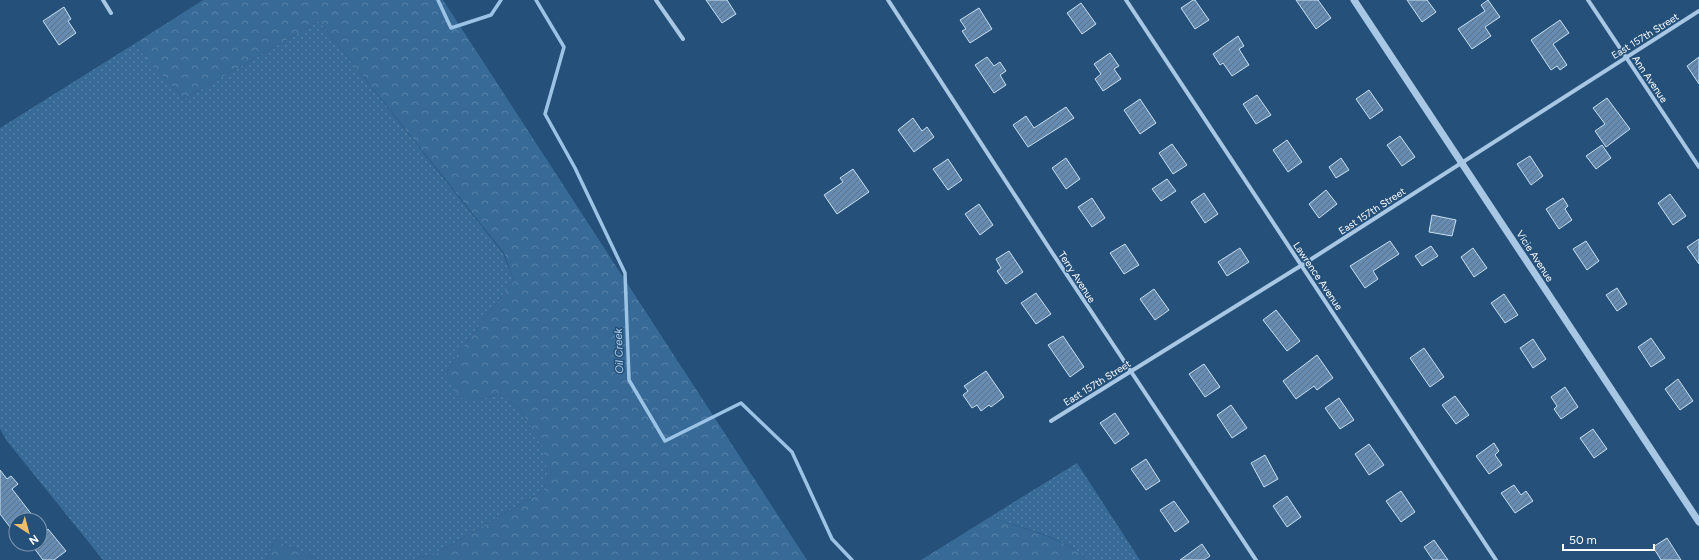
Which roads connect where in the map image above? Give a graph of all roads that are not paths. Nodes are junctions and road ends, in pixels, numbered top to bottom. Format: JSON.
{"nodes":[{"id":1,"x":103,"y":0,"type":"edge"},
{"id":2,"x":656,"y":0,"type":"edge"},
{"id":3,"x":888,"y":0,"type":"edge"},
{"id":4,"x":1126,"y":0,"type":"edge"},
{"id":5,"x":1354,"y":0,"type":"edge"},
{"id":6,"x":1588,"y":0,"type":"edge"},
{"id":7,"x":1699,"y":11,"type":"edge"},
{"id":8,"x":111,"y":13,"type":"dead end"},
{"id":9,"x":683,"y":39,"type":"dead end"},
{"id":10,"x":1626,"y":57,"type":"junction"},
{"id":11,"x":1462,"y":163,"type":"junction"},
{"id":12,"x":1699,"y":167,"type":"edge"},
{"id":13,"x":1302,"y":265,"type":"junction"},
{"id":14,"x":1130,"y":372,"type":"junction"},
{"id":15,"x":1051,"y":421,"type":"dead end"},
{"id":16,"x":1699,"y":522,"type":"edge"},
{"id":17,"x":1256,"y":560,"type":"edge"},
{"id":18,"x":1496,"y":560,"type":"edge"}],
"edges":[{"from":1,"to":8,"type":"street"},
{"from":2,"to":9,"type":"street"},
{"from":3,"to":14,"type":"street","name":"Terry Avenue"},
{"from":4,"to":13,"type":"street","name":"Lawrence Avenue"},
{"from":5,"to":11,"type":"street","name":"Vicie Avenue"},
{"from":6,"to":10,"type":"street","name":"Ann Avenue"},
{"from":7,"to":10,"type":"street","name":"East 157th Street"},
{"from":10,"to":11,"type":"street","name":"East 157th Street"},
{"from":10,"to":12,"type":"street","name":"Ann Avenue"},
{"from":11,"to":13,"type":"street","name":"East 157th Street"},
{"from":11,"to":16,"type":"street","name":"Vicie Avenue"},
{"from":13,"to":14,"type":"street","name":"East 157th Street"},
{"from":13,"to":18,"type":"street","name":"Lawrence Avenue"},
{"from":14,"to":15,"type":"street","name":"East 157th Street"},
{"from":14,"to":17,"type":"street","name":"Terry Avenue"}]}
